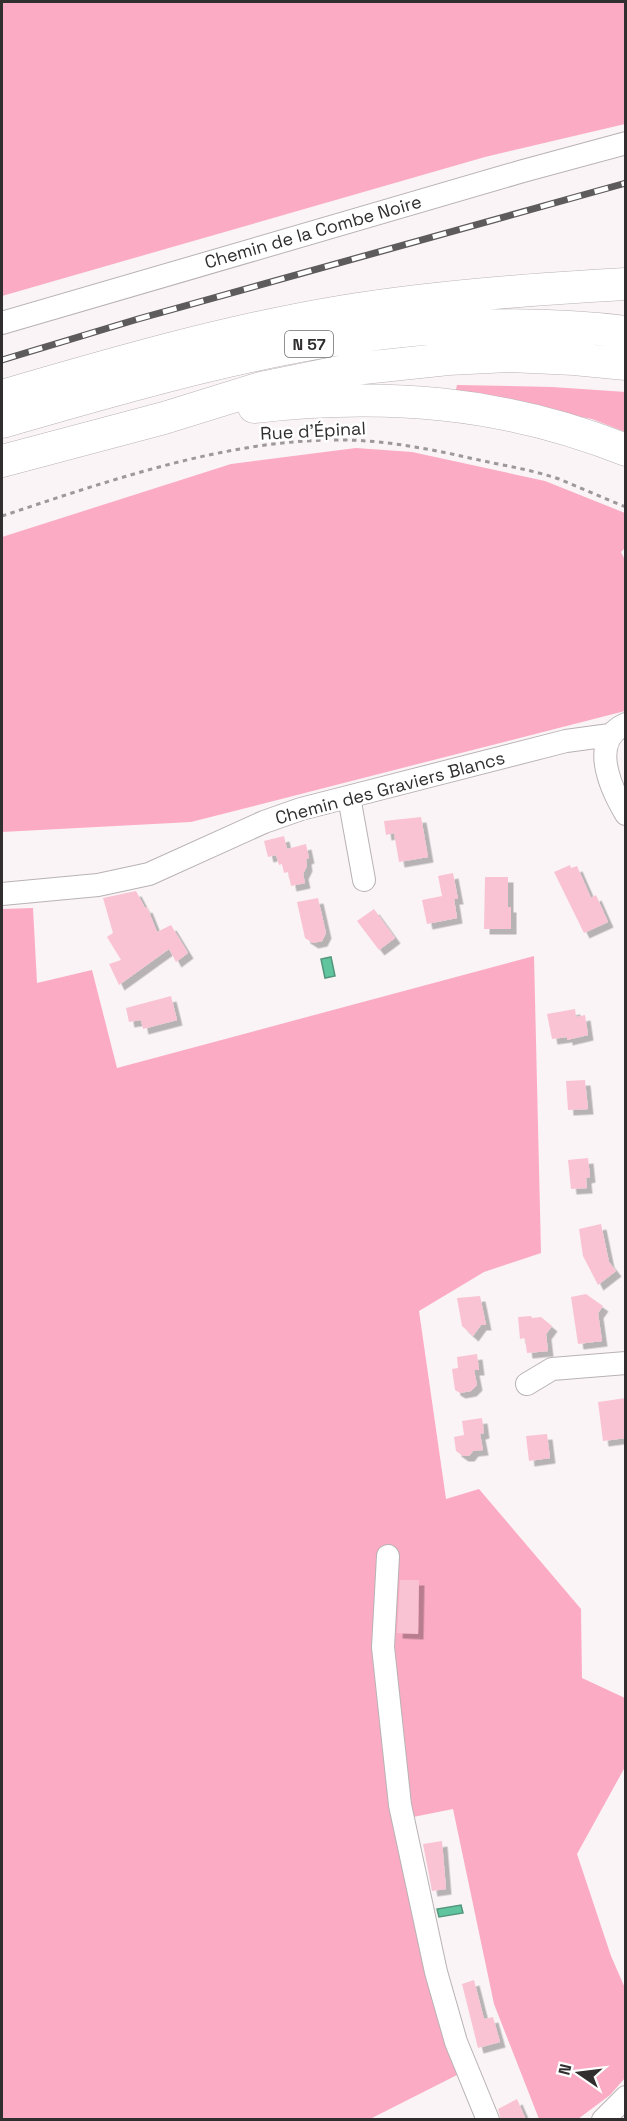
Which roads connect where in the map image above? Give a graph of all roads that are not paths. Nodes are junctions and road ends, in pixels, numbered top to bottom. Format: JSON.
{"nodes":[{"id":1,"x":626,"y":143,"type":"edge"},
{"id":2,"x":626,"y":284,"type":"edge"},
{"id":3,"x":2,"y":323,"type":"edge"},
{"id":4,"x":626,"y":332,"type":"edge"},
{"id":5,"x":626,"y":364,"type":"edge"},
{"id":6,"x":2,"y":396,"type":"edge"},
{"id":7,"x":164,"y":418,"type":"junction"},
{"id":8,"x":2,"y":422,"type":"edge"},
{"id":9,"x":626,"y":450,"type":"edge"},
{"id":10,"x":2,"y":461,"type":"edge"},
{"id":11,"x":618,"y":729,"type":"edge"},
{"id":12,"x":349,"y":797,"type":"junction"},
{"id":13,"x":626,"y":814,"type":"edge"},
{"id":14,"x":364,"y":880,"type":"dead end"},
{"id":15,"x":2,"y":894,"type":"edge"},
{"id":16,"x":626,"y":1363,"type":"edge"},
{"id":17,"x":527,"y":1384,"type":"dead end"},
{"id":18,"x":388,"y":1556,"type":"dead end"},
{"id":19,"x":626,"y":2097,"type":"edge"},
{"id":20,"x":488,"y":2120,"type":"edge"},
{"id":21,"x":603,"y":2120,"type":"edge"}],
"edges":[{"from":1,"to":3,"type":"street","name":"Chemin de la Combe Noire"},
{"from":2,"to":6,"type":"highway"},
{"from":4,"to":8,"type":"highway","number":"N 57"},
{"from":5,"to":7,"type":"highway","number":"N 57"},
{"from":7,"to":9,"type":"highway"},
{"from":7,"to":10,"type":"highway","number":"N 57"},
{"from":11,"to":12,"type":"street","name":"Chemin des Graviers Blancs"},
{"from":11,"to":13,"type":"street"},
{"from":12,"to":14,"type":"street"},
{"from":12,"to":15,"type":"street","name":"Chemin des Graviers Blancs"},
{"from":16,"to":17,"type":"street"},
{"from":18,"to":20,"type":"street"},
{"from":19,"to":21,"type":"street"}]}
